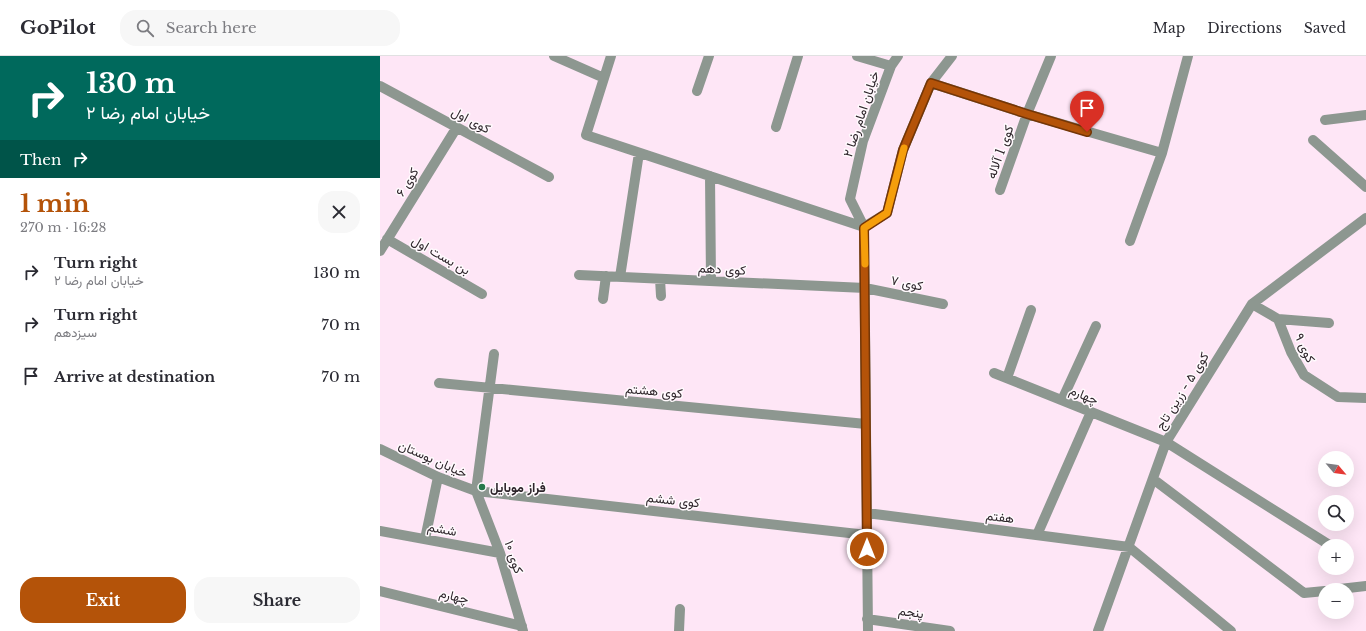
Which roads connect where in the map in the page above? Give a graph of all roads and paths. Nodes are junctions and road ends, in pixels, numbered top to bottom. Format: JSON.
{"nodes":[{"id":1,"x":554,"y":56,"type":"edge"},
{"id":2,"x":611,"y":56,"type":"edge"},
{"id":3,"x":709,"y":56,"type":"edge"},
{"id":4,"x":798,"y":56,"type":"edge"},
{"id":5,"x":857,"y":56,"type":"edge"},
{"id":6,"x":898,"y":56,"type":"edge"},
{"id":7,"x":952,"y":56,"type":"edge"},
{"id":8,"x":1051,"y":56,"type":"edge"},
{"id":9,"x":1188,"y":56,"type":"edge"},
{"id":10,"x":891,"y":66,"type":"junction"},
{"id":11,"x":604,"y":78,"type":"junction"},
{"id":12,"x":931,"y":83,"type":"junction"},
{"id":13,"x":380,"y":86,"type":"edge"},
{"id":14,"x":697,"y":91,"type":"dead end"},
{"id":15,"x":1027,"y":114,"type":"junction"},
{"id":16,"x":1366,"y":115,"type":"edge"},
{"id":17,"x":1325,"y":120,"type":"dead end"},
{"id":18,"x":456,"y":127,"type":"junction"},
{"id":19,"x":776,"y":127,"type":"dead end"},
{"id":20,"x":1313,"y":140,"type":"dead end"},
{"id":21,"x":639,"y":153,"type":"junction"},
{"id":22,"x":1162,"y":153,"type":"junction"},
{"id":23,"x":710,"y":176,"type":"junction"},
{"id":24,"x":550,"y":177,"type":"dead end"},
{"id":25,"x":1366,"y":187,"type":"edge"},
{"id":26,"x":1000,"y":190,"type":"dead end"},
{"id":27,"x":1366,"y":218,"type":"edge"},
{"id":28,"x":864,"y":228,"type":"junction"},
{"id":29,"x":387,"y":239,"type":"junction"},
{"id":30,"x":1130,"y":241,"type":"dead end"},
{"id":31,"x":380,"y":251,"type":"edge"},
{"id":32,"x":579,"y":275,"type":"dead end"},
{"id":33,"x":606,"y":276,"type":"junction"},
{"id":34,"x":620,"y":277,"type":"junction"},
{"id":35,"x":660,"y":279,"type":"junction"},
{"id":36,"x":712,"y":281,"type":"junction"},
{"id":37,"x":865,"y":288,"type":"junction"},
{"id":38,"x":482,"y":294,"type":"dead end"},
{"id":39,"x":661,"y":296,"type":"dead end"},
{"id":40,"x":603,"y":299,"type":"dead end"},
{"id":41,"x":943,"y":304,"type":"dead end"},
{"id":42,"x":1252,"y":304,"type":"junction"},
{"id":43,"x":1031,"y":310,"type":"dead end"},
{"id":44,"x":1278,"y":319,"type":"junction"},
{"id":45,"x":1329,"y":323,"type":"dead end"},
{"id":46,"x":1096,"y":326,"type":"dead end"},
{"id":47,"x":494,"y":354,"type":"dead end"},
{"id":48,"x":994,"y":373,"type":"dead end"},
{"id":49,"x":1007,"y":378,"type":"junction"},
{"id":50,"x":439,"y":384,"type":"dead end"},
{"id":51,"x":490,"y":388,"type":"junction"},
{"id":52,"x":1366,"y":398,"type":"edge"},
{"id":53,"x":1062,"y":400,"type":"junction"},
{"id":54,"x":1091,"y":412,"type":"junction"},
{"id":55,"x":866,"y":424,"type":"junction"},
{"id":56,"x":1166,"y":442,"type":"junction"},
{"id":57,"x":380,"y":450,"type":"edge"},
{"id":58,"x":438,"y":478,"type":"junction"},
{"id":59,"x":1153,"y":479,"type":"junction"},
{"id":60,"x":476,"y":492,"type":"junction"},
{"id":61,"x":867,"y":513,"type":"junction"},
{"id":62,"x":380,"y":531,"type":"edge"},
{"id":63,"x":867,"y":535,"type":"junction"},
{"id":64,"x":1037,"y":535,"type":"junction"},
{"id":65,"x":424,"y":539,"type":"junction"},
{"id":66,"x":1320,"y":539,"type":"edge"},
{"id":67,"x":1129,"y":547,"type":"junction"},
{"id":68,"x":500,"y":553,"type":"junction"},
{"id":69,"x":1366,"y":586,"type":"edge"},
{"id":70,"x":1354,"y":587,"type":"edge"},
{"id":71,"x":380,"y":591,"type":"edge"},
{"id":72,"x":1318,"y":592,"type":"edge"},
{"id":73,"x":680,"y":609,"type":"dead end"},
{"id":74,"x":868,"y":619,"type":"junction"},
{"id":75,"x":522,"y":629,"type":"edge"},
{"id":76,"x":679,"y":631,"type":"edge"},
{"id":77,"x":868,"y":631,"type":"edge"},
{"id":78,"x":950,"y":631,"type":"edge"},
{"id":79,"x":1098,"y":631,"type":"edge"},
{"id":80,"x":1231,"y":631,"type":"edge"}],
"edges":[{"from":1,"to":11,"type":"street"},
{"from":2,"to":11,"type":"street"},
{"from":3,"to":14,"type":"street"},
{"from":4,"to":19,"type":"street"},
{"from":5,"to":10,"type":"street"},
{"from":6,"to":10,"type":"street","name":"خیابان امام رضا ۲"},
{"from":7,"to":12,"type":"street"},
{"from":8,"to":15,"type":"street","name":"کوی 1 آلاله"},
{"from":9,"to":22,"type":"street"},
{"from":10,"to":28,"type":"street","name":"خیابان امام رضا ۲"},
{"from":11,"to":21,"type":"street"},
{"from":12,"to":15,"type":"street"},
{"from":12,"to":28,"type":"street"},
{"from":13,"to":18,"type":"street","name":"کوی اول"},
{"from":15,"to":22,"type":"street"},
{"from":15,"to":26,"type":"street","name":"کوی 1 آلاله"},
{"from":16,"to":17,"type":"street"},
{"from":18,"to":24,"type":"street","name":"کوی اول"},
{"from":18,"to":29,"type":"street","name":"کوی ۶"},
{"from":20,"to":25,"type":"street"},
{"from":21,"to":23,"type":"street"},
{"from":21,"to":34,"type":"street"},
{"from":22,"to":30,"type":"street"},
{"from":23,"to":28,"type":"street"},
{"from":23,"to":36,"type":"street"},
{"from":27,"to":42,"type":"street","name":"کوی ۵ - زرین تاج"},
{"from":28,"to":37,"type":"street","name":"خیابان امام رضا ۲"},
{"from":29,"to":31,"type":"street","name":"کوی ۶"},
{"from":29,"to":38,"type":"street","name":"بن بست اول"},
{"from":32,"to":33,"type":"street","name":"کوی دهم"},
{"from":33,"to":34,"type":"street","name":"کوی دهم"},
{"from":33,"to":40,"type":"street"},
{"from":34,"to":35,"type":"street","name":"کوی دهم"},
{"from":35,"to":36,"type":"street","name":"کوی دهم"},
{"from":35,"to":39,"type":"street"},
{"from":36,"to":37,"type":"street","name":"کوی دهم"},
{"from":37,"to":41,"type":"street","name":"کوی ۷"},
{"from":37,"to":55,"type":"street","name":"خیابان امام رضا ۲"},
{"from":42,"to":44,"type":"street"},
{"from":42,"to":56,"type":"street","name":"کوی ۵ - زرین تاج"},
{"from":43,"to":49,"type":"street"},
{"from":44,"to":45,"type":"street"},
{"from":44,"to":52,"type":"street","name":"کوی ۹"},
{"from":46,"to":53,"type":"street"},
{"from":47,"to":51,"type":"street"},
{"from":48,"to":49,"type":"street","name":"چهارم"},
{"from":49,"to":53,"type":"street","name":"چهارم"},
{"from":50,"to":51,"type":"street","name":"کوی هشتم"},
{"from":51,"to":55,"type":"street","name":"کوی هشتم"},
{"from":51,"to":60,"type":"street"},
{"from":53,"to":54,"type":"street","name":"چهارم"},
{"from":54,"to":56,"type":"street","name":"چهارم"},
{"from":54,"to":64,"type":"street"},
{"from":55,"to":61,"type":"street","name":"خیابان امام رضا ۲"},
{"from":56,"to":59,"type":"street","name":"کوی ۵ - زرین تاج"},
{"from":56,"to":66,"type":"street","name":"چهارم"},
{"from":57,"to":58,"type":"street","name":"خیابان بوستان"},
{"from":58,"to":60,"type":"street","name":"خیابان بوستان"},
{"from":58,"to":65,"type":"street"},
{"from":59,"to":67,"type":"street","name":"کوی ۵ - زرین تاج"},
{"from":59,"to":72,"type":"street"},
{"from":60,"to":63,"type":"street","name":"کوی ششم"},
{"from":60,"to":68,"type":"street","name":"کوی ۱۰"},
{"from":61,"to":63,"type":"street","name":"خیابان امام رضا ۲"},
{"from":61,"to":64,"type":"street","name":"هفتم"},
{"from":62,"to":65,"type":"street","name":"ششم"},
{"from":63,"to":74,"type":"street","name":"خیابان امام رضا ۲"},
{"from":64,"to":67,"type":"street","name":"هفتم"},
{"from":65,"to":68,"type":"street","name":"ششم"},
{"from":67,"to":79,"type":"street","name":"کوی ۵ - زرین تاج"},
{"from":67,"to":80,"type":"street"},
{"from":68,"to":75,"type":"street","name":"کوی ۱۰"},
{"from":69,"to":70,"type":"street"},
{"from":71,"to":75,"type":"street","name":"چهارم"},
{"from":73,"to":76,"type":"street"},
{"from":74,"to":77,"type":"street","name":"خیابان امام رضا ۲"},
{"from":74,"to":78,"type":"street","name":"پنجم"}]}
